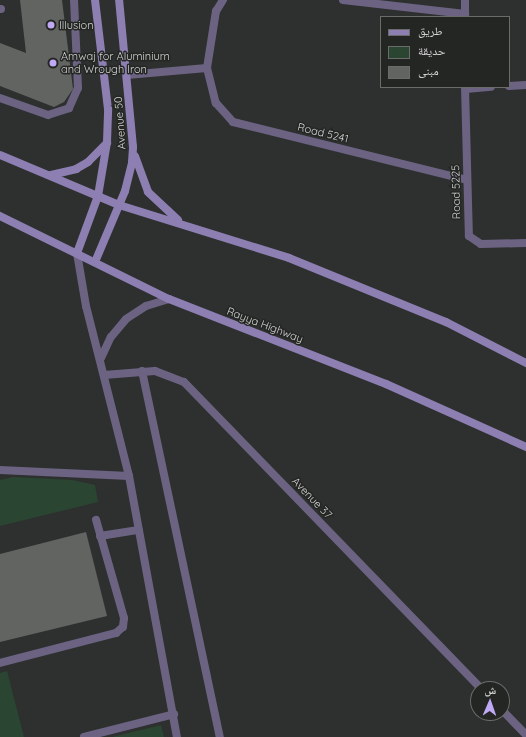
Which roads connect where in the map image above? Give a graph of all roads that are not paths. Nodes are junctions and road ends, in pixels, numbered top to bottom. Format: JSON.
{"nodes":[{"id":1,"x":74,"y":0,"type":"edge"},
{"id":2,"x":95,"y":0,"type":"edge"},
{"id":3,"x":119,"y":0,"type":"edge"},
{"id":4,"x":223,"y":0,"type":"edge"},
{"id":5,"x":343,"y":0,"type":"edge"},
{"id":6,"x":465,"y":0,"type":"edge"},
{"id":7,"x":465,"y":15,"type":"edge"},
{"id":8,"x":207,"y":68,"type":"junction"},
{"id":9,"x":127,"y":75,"type":"junction"},
{"id":10,"x":526,"y":85,"type":"edge"},
{"id":11,"x":510,"y":86,"type":"edge"},
{"id":12,"x":466,"y":88,"type":"edge"},
{"id":13,"x":0,"y":98,"type":"edge"},
{"id":14,"x":107,"y":142,"type":"junction"},
{"id":15,"x":134,"y":147,"type":"junction"},
{"id":16,"x":0,"y":155,"type":"edge"},
{"id":17,"x":50,"y":175,"type":"junction"},
{"id":18,"x":467,"y":180,"type":"junction"},
{"id":19,"x":98,"y":196,"type":"junction"},
{"id":20,"x":119,"y":206,"type":"junction"},
{"id":21,"x":0,"y":216,"type":"edge"},
{"id":22,"x":198,"y":230,"type":"junction"},
{"id":23,"x":526,"y":243,"type":"edge"},
{"id":24,"x":77,"y":253,"type":"junction"},
{"id":25,"x":95,"y":262,"type":"junction"},
{"id":26,"x":169,"y":299,"type":"junction"},
{"id":27,"x":101,"y":358,"type":"junction"},
{"id":28,"x":526,"y":363,"type":"edge"},
{"id":29,"x":142,"y":371,"type":"junction"},
{"id":30,"x":104,"y":375,"type":"junction"},
{"id":31,"x":526,"y":446,"type":"edge"},
{"id":32,"x":0,"y":470,"type":"edge"},
{"id":33,"x":129,"y":476,"type":"junction"},
{"id":34,"x":96,"y":520,"type":"dead end"},
{"id":35,"x":139,"y":530,"type":"junction"},
{"id":36,"x":100,"y":536,"type":"junction"},
{"id":37,"x":0,"y":663,"type":"edge"},
{"id":38,"x":474,"y":681,"type":"edge"},
{"id":39,"x":174,"y":714,"type":"junction"},
{"id":40,"x":510,"y":718,"type":"edge"},
{"id":41,"x":526,"y":735,"type":"edge"},
{"id":42,"x":84,"y":737,"type":"edge"},
{"id":43,"x":177,"y":737,"type":"edge"},
{"id":44,"x":220,"y":737,"type":"edge"}],
"edges":[{"from":1,"to":13,"type":"street"},
{"from":2,"to":14,"type":"main road","name":"Avenue 50"},
{"from":3,"to":9,"type":"main road","name":"Avenue 50"},
{"from":4,"to":8,"type":"street","name":"Road 5241"},
{"from":5,"to":7,"type":"street"},
{"from":6,"to":7,"type":"street"},
{"from":8,"to":9,"type":"street"},
{"from":8,"to":18,"type":"street","name":"Road 5241"},
{"from":9,"to":15,"type":"main road","name":"Avenue 50"},
{"from":10,"to":11,"type":"street"},
{"from":12,"to":18,"type":"street","name":"Road 5225"},
{"from":14,"to":17,"type":"main road"},
{"from":14,"to":19,"type":"main road","name":"Avenue 50"},
{"from":15,"to":20,"type":"main road","name":"Avenue 50"},
{"from":15,"to":22,"type":"main road"},
{"from":16,"to":17,"type":"main road"},
{"from":17,"to":19,"type":"main road"},
{"from":18,"to":23,"type":"street","name":"Road 5225"},
{"from":19,"to":20,"type":"main road"},
{"from":19,"to":24,"type":"main road","name":"Avenue 50"},
{"from":20,"to":22,"type":"main road"},
{"from":20,"to":25,"type":"main road","name":"Avenue 50"},
{"from":21,"to":24,"type":"main road","name":"Rayya Highway"},
{"from":22,"to":28,"type":"main road"},
{"from":24,"to":25,"type":"main road","name":"Rayya Highway"},
{"from":24,"to":27,"type":"street"},
{"from":25,"to":26,"type":"main road","name":"Rayya Highway"},
{"from":26,"to":27,"type":"street"},
{"from":26,"to":31,"type":"main road","name":"Rayya Highway"},
{"from":27,"to":30,"type":"street"},
{"from":29,"to":30,"type":"street","name":"Avenue 37"},
{"from":29,"to":38,"type":"street","name":"Avenue 37"},
{"from":29,"to":44,"type":"street"},
{"from":30,"to":33,"type":"street"},
{"from":32,"to":33,"type":"street"},
{"from":33,"to":35,"type":"street"},
{"from":34,"to":36,"type":"street"},
{"from":35,"to":36,"type":"street"},
{"from":35,"to":39,"type":"street"},
{"from":36,"to":37,"type":"street"},
{"from":39,"to":42,"type":"street"},
{"from":39,"to":43,"type":"street"},
{"from":40,"to":41,"type":"street"}]}
